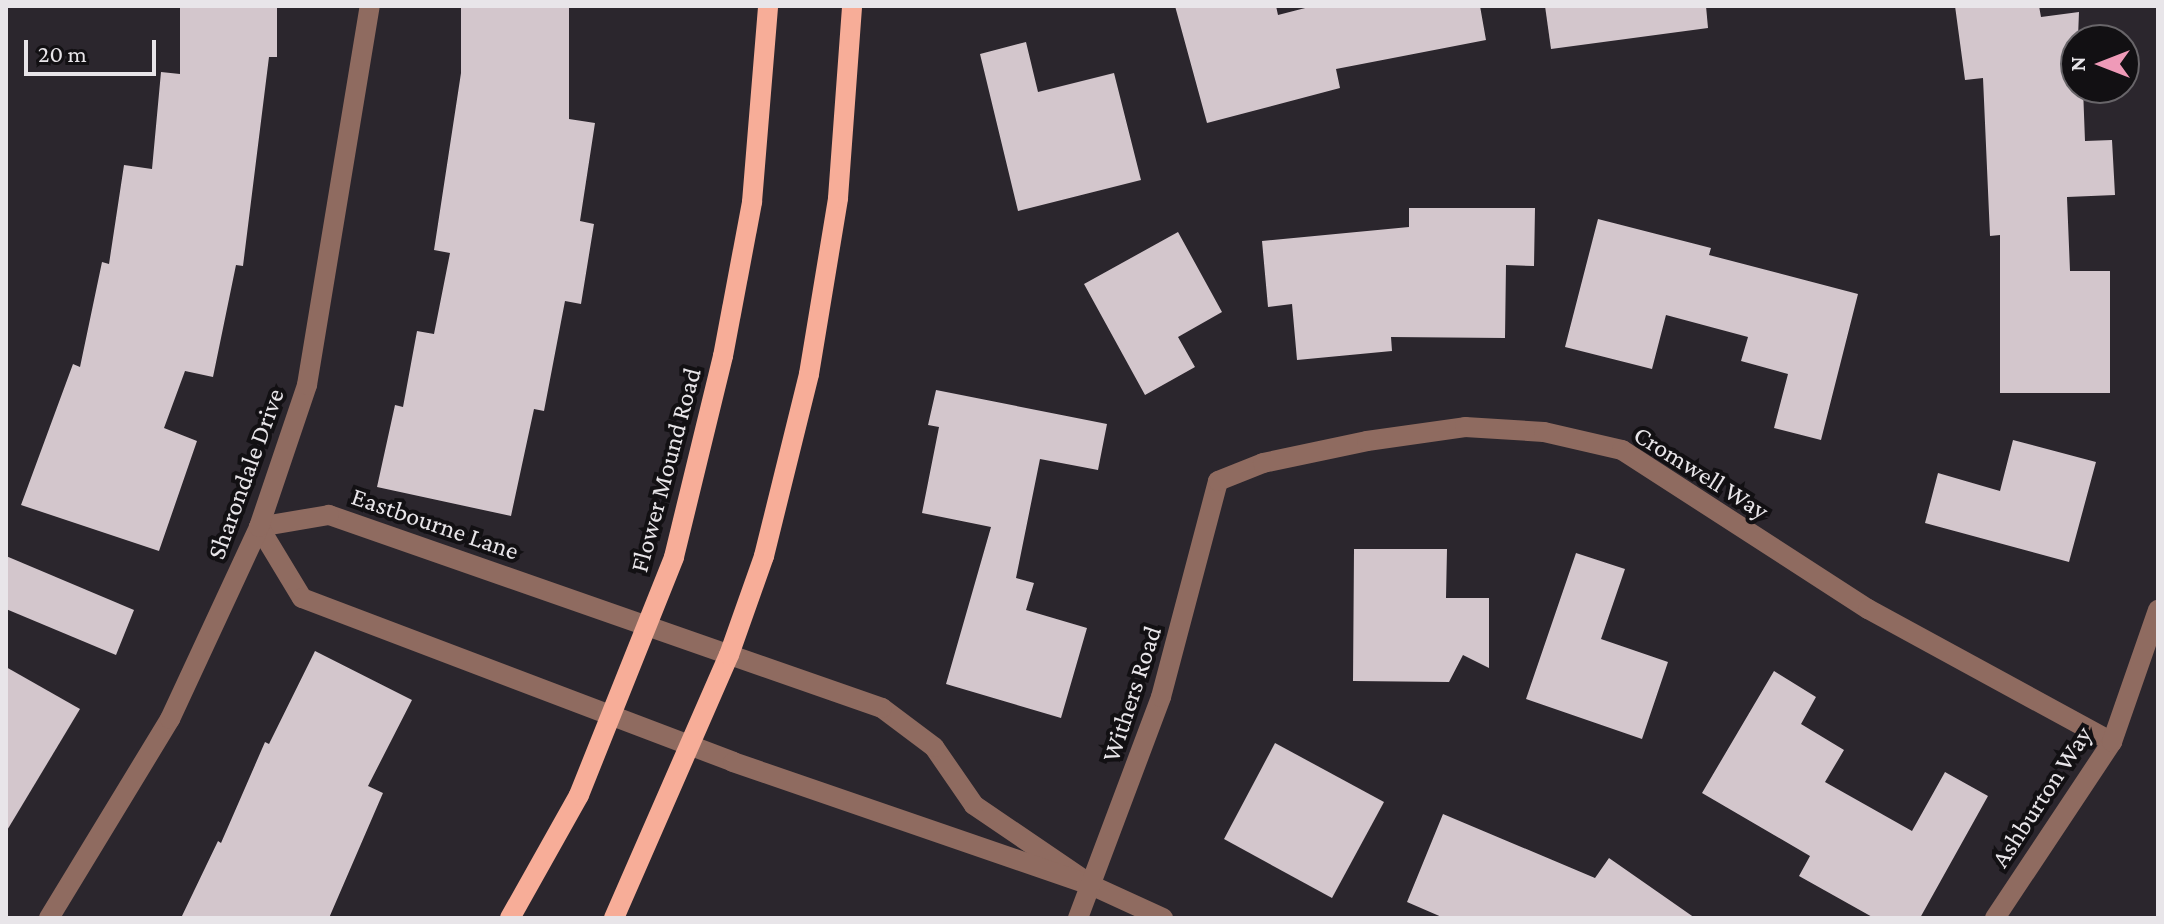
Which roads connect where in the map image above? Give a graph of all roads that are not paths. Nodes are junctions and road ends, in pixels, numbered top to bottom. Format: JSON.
{"nodes":[{"id":1,"x":370,"y":6,"type":"edge"},
{"id":2,"x":768,"y":6,"type":"edge"},
{"id":3,"x":852,"y":6,"type":"edge"},
{"id":4,"x":1218,"y":481,"type":"joint"},
{"id":5,"x":259,"y":527,"type":"junction"},
{"id":6,"x":2158,"y":610,"type":"edge"},
{"id":7,"x":648,"y":625,"type":"junction"},
{"id":8,"x":729,"y":655,"type":"junction"},
{"id":9,"x":611,"y":713,"type":"junction"},
{"id":10,"x":2112,"y":742,"type":"junction"},
{"id":11,"x":690,"y":744,"type":"junction"},
{"id":12,"x":1093,"y":886,"type":"junction"},
{"id":13,"x":49,"y":918,"type":"edge"},
{"id":14,"x":510,"y":918,"type":"edge"},
{"id":15,"x":614,"y":918,"type":"edge"},
{"id":16,"x":1078,"y":918,"type":"edge"},
{"id":17,"x":1163,"y":918,"type":"edge"},
{"id":18,"x":1995,"y":918,"type":"edge"}],
"edges":[{"from":1,"to":5,"type":"street","name":"Sharondale Drive"},
{"from":2,"to":7,"type":"main road","name":"Flower Mound Road"},
{"from":3,"to":8,"type":"main road"},
{"from":4,"to":10,"type":"street","name":"Cromwell Way"},
{"from":4,"to":12,"type":"street","name":"Withers Road"},
{"from":5,"to":7,"type":"street","name":"Eastbourne Lane"},
{"from":5,"to":9,"type":"street","name":"Eastbourne Lane"},
{"from":5,"to":13,"type":"street","name":"Sharondale Drive"},
{"from":6,"to":10,"type":"street","name":"Ashburton Way"},
{"from":7,"to":8,"type":"street","name":"Eastbourne Lane"},
{"from":7,"to":9,"type":"main road","name":"Flower Mound Road"},
{"from":8,"to":11,"type":"main road"},
{"from":8,"to":12,"type":"street","name":"Eastbourne Lane"},
{"from":9,"to":11,"type":"street","name":"Eastbourne Lane"},
{"from":9,"to":14,"type":"main road","name":"Flower Mound Road"},
{"from":10,"to":18,"type":"street","name":"Ashburton Way"},
{"from":11,"to":12,"type":"street","name":"Eastbourne Lane"},
{"from":11,"to":15,"type":"main road"},
{"from":12,"to":16,"type":"street","name":"Withers Road"},
{"from":12,"to":17,"type":"street","name":"Eastbourne Lane"}]}
